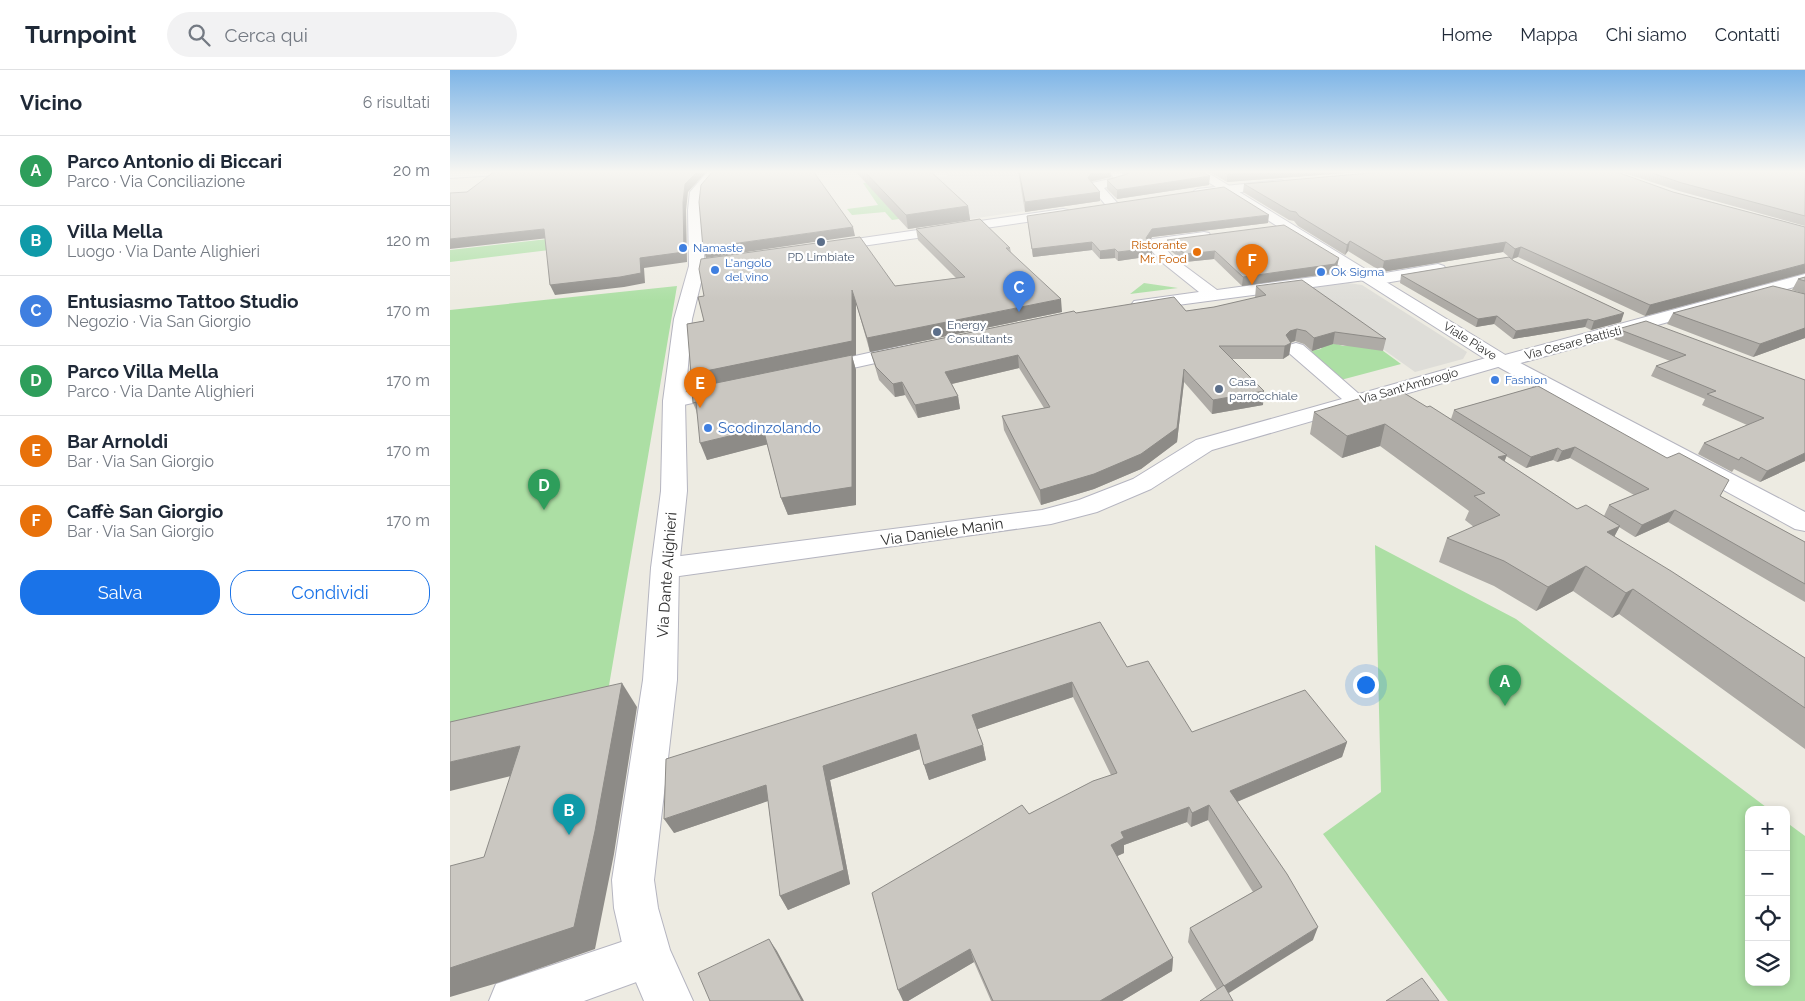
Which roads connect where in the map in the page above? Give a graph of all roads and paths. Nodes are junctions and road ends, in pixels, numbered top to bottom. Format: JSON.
{"nodes":[{"id":1,"x":695,"y":214,"type":"edge"},
{"id":2,"x":1057,"y":214,"type":"edge"},
{"id":3,"x":1270,"y":214,"type":"edge"},
{"id":4,"x":1289,"y":226,"type":"junction"},
{"id":5,"x":1264,"y":229,"type":"edge"},
{"id":6,"x":1216,"y":235,"type":"edge"},
{"id":7,"x":818,"y":249,"type":"edge"},
{"id":8,"x":1455,"y":267,"type":"edge"},
{"id":9,"x":1369,"y":277,"type":"junction"},
{"id":10,"x":1805,"y":279,"type":"edge"},
{"id":11,"x":1766,"y":289,"type":"junction"},
{"id":12,"x":1213,"y":294,"type":"junction"},
{"id":13,"x":1798,"y":299,"type":"edge"},
{"id":14,"x":1121,"y":308,"type":"edge"},
{"id":15,"x":1619,"y":312,"type":"edge"},
{"id":16,"x":1644,"y":324,"type":"junction"},
{"id":17,"x":1668,"y":333,"type":"edge"},
{"id":18,"x":916,"y":349,"type":"edge"},
{"id":19,"x":1296,"y":349,"type":"edge"},
{"id":20,"x":1501,"y":361,"type":"junction"},
{"id":21,"x":801,"y":374,"type":"edge"},
{"id":22,"x":743,"y":386,"type":"edge"},
{"id":23,"x":1387,"y":392,"type":"junction"},
{"id":24,"x":1348,"y":394,"type":"dead end"},
{"id":25,"x":674,"y":401,"type":"junction"},
{"id":26,"x":1415,"y":411,"type":"edge"},
{"id":27,"x":1204,"y":445,"type":"joint"},
{"id":28,"x":1805,"y":522,"type":"edge"},
{"id":29,"x":666,"y":568,"type":"junction"},
{"id":30,"x":648,"y":956,"type":"junction"},
{"id":31,"x":513,"y":1001,"type":"edge"},
{"id":32,"x":669,"y":1001,"type":"edge"}],
"edges":[{"from":1,"to":25,"type":"street","name":"Via Dante Alighieri"},
{"from":2,"to":7,"type":"street"},
{"from":3,"to":4,"type":"street","name":"Viale Piave"},
{"from":4,"to":5,"type":"street"},
{"from":4,"to":9,"type":"street","name":"Viale Piave"},
{"from":6,"to":12,"type":"street"},
{"from":8,"to":9,"type":"street"},
{"from":9,"to":12,"type":"street"},
{"from":9,"to":20,"type":"street","name":"Viale Piave"},
{"from":10,"to":11,"type":"street","name":"Via Cesare Battisti"},
{"from":11,"to":13,"type":"street"},
{"from":11,"to":16,"type":"street","name":"Via Cesare Battisti"},
{"from":12,"to":14,"type":"street"},
{"from":15,"to":16,"type":"street","name":"Via Cesare Battisti"},
{"from":16,"to":17,"type":"street","name":"Via Cesare Battisti"},
{"from":16,"to":20,"type":"street","name":"Via Cesare Battisti"},
{"from":18,"to":21,"type":"street"},
{"from":19,"to":24,"type":"street"},
{"from":20,"to":23,"type":"street","name":"Via Sant'Ambrogio"},
{"from":20,"to":28,"type":"street","name":"Viale Piave"},
{"from":22,"to":25,"type":"street"},
{"from":23,"to":26,"type":"street"},
{"from":23,"to":27,"type":"street","name":"Via Sant'Ambrogio"},
{"from":25,"to":29,"type":"street","name":"Via Dante Alighieri"},
{"from":27,"to":29,"type":"street","name":"Via Daniele Manin"},
{"from":29,"to":30,"type":"street","name":"Via Dante Alighieri"},
{"from":30,"to":31,"type":"street"},
{"from":30,"to":32,"type":"street","name":"Via Dante Alighieri"}]}
